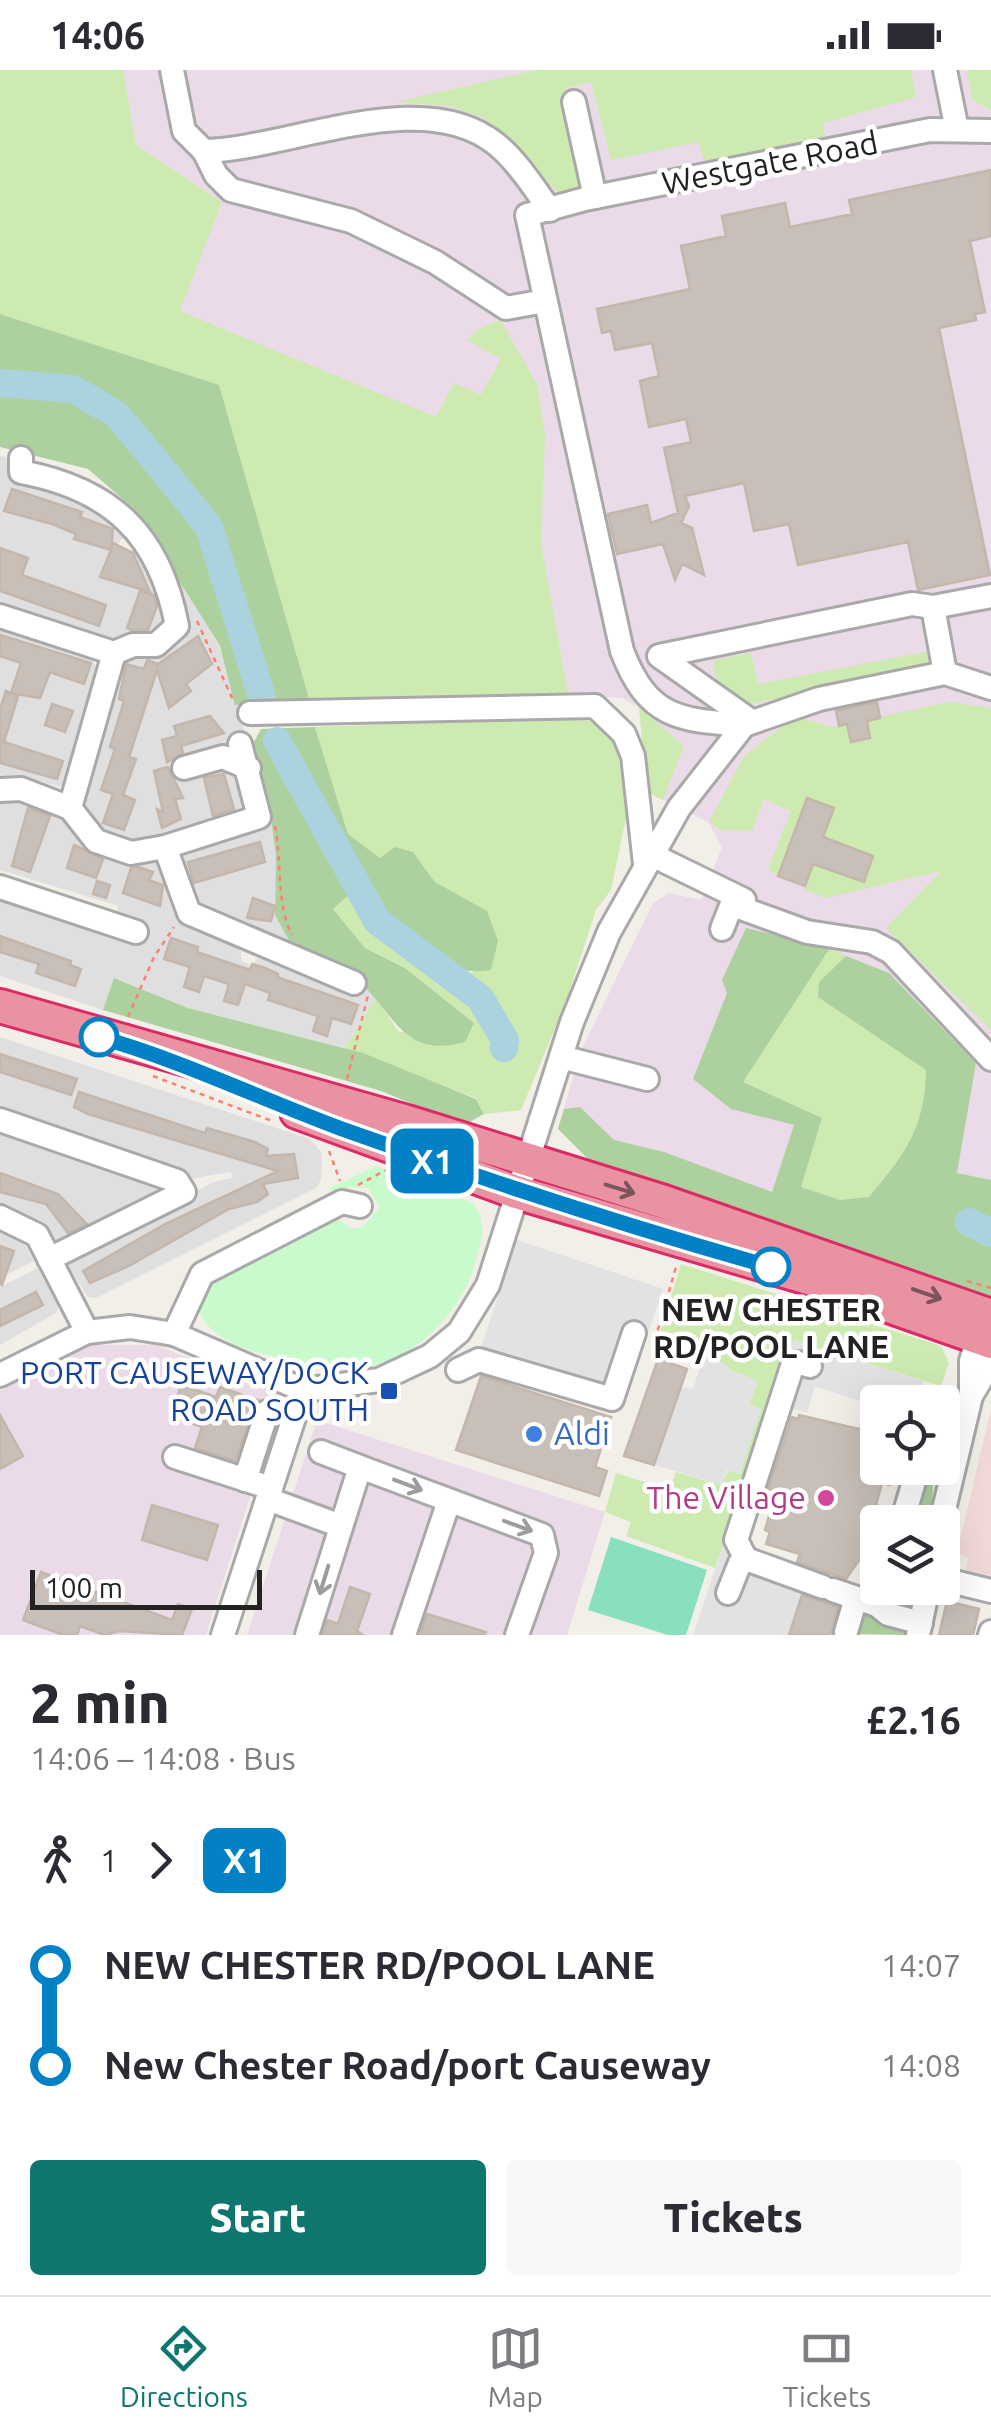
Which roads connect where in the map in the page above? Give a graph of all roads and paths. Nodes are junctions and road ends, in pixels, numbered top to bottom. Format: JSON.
{"nodes":[{"id":1,"x":172,"y":70,"type":"edge"},
{"id":2,"x":946,"y":70,"type":"edge"},
{"id":3,"x":574,"y":102,"type":"dead end"},
{"id":4,"x":958,"y":130,"type":"junction"},
{"id":5,"x":991,"y":130,"type":"edge"},
{"id":6,"x":204,"y":151,"type":"junction"},
{"id":7,"x":595,"y":197,"type":"junction"},
{"id":8,"x":550,"y":210,"type":"junction"},
{"id":9,"x":545,"y":302,"type":"junction"},
{"id":10,"x":21,"y":458,"type":"dead end"},
{"id":11,"x":991,"y":596,"type":"edge"},
{"id":12,"x":933,"y":607,"type":"junction"},
{"id":13,"x":0,"y":616,"type":"edge"},
{"id":14,"x":615,"y":624,"type":"junction"},
{"id":15,"x":114,"y":652,"type":"junction"},
{"id":16,"x":659,"y":656,"type":"junction"},
{"id":17,"x":944,"y":674,"type":"junction"},
{"id":18,"x":991,"y":688,"type":"edge"},
{"id":19,"x":250,"y":713,"type":"dead end"},
{"id":20,"x":747,"y":723,"type":"junction"},
{"id":21,"x":240,"y":744,"type":"dead end"},
{"id":22,"x":184,"y":768,"type":"dead end"},
{"id":23,"x":248,"y":768,"type":"junction"},
{"id":24,"x":0,"y":790,"type":"edge"},
{"id":25,"x":70,"y":808,"type":"junction"},
{"id":26,"x":165,"y":847,"type":"junction"},
{"id":27,"x":648,"y":859,"type":"junction"},
{"id":28,"x":0,"y":887,"type":"edge"},
{"id":29,"x":735,"y":896,"type":"junction"},
{"id":30,"x":189,"y":913,"type":"junction"},
{"id":31,"x":722,"y":928,"type":"dead end"},
{"id":32,"x":136,"y":932,"type":"dead end"},
{"id":33,"x":354,"y":982,"type":"dead end"},
{"id":34,"x":0,"y":1006,"type":"edge"},
{"id":35,"x":122,"y":1028,"type":"dead end"},
{"id":36,"x":159,"y":1054,"type":"junction"},
{"id":37,"x":561,"y":1057,"type":"junction"},
{"id":38,"x":991,"y":1059,"type":"edge"},
{"id":39,"x":648,"y":1079,"type":"dead end"},
{"id":40,"x":0,"y":1120,"type":"edge"},
{"id":41,"x":323,"y":1140,"type":"dead end"},
{"id":42,"x":526,"y":1160,"type":"junction"},
{"id":43,"x":394,"y":1166,"type":"dead end"},
{"id":44,"x":516,"y":1192,"type":"junction"},
{"id":45,"x":360,"y":1206,"type":"dead end"},
{"id":46,"x":0,"y":1217,"type":"edge"},
{"id":47,"x":680,"y":1256,"type":"dead end"},
{"id":48,"x":49,"y":1259,"type":"junction"},
{"id":49,"x":87,"y":1332,"type":"junction"},
{"id":50,"x":174,"y":1334,"type":"junction"},
{"id":51,"x":988,"y":1335,"type":"edge"},
{"id":52,"x":644,"y":1337,"type":"joint"},
{"id":53,"x":810,"y":1366,"type":"dead end"},
{"id":54,"x":458,"y":1370,"type":"dead end"},
{"id":55,"x":0,"y":1375,"type":"edge"},
{"id":56,"x":304,"y":1390,"type":"junction"},
{"id":57,"x":267,"y":1412,"type":"dead end"},
{"id":58,"x":960,"y":1416,"type":"edge"},
{"id":59,"x":321,"y":1452,"type":"dead end"},
{"id":60,"x":174,"y":1457,"type":"dead end"},
{"id":61,"x":360,"y":1467,"type":"junction"},
{"id":62,"x":245,"y":1480,"type":"junction"},
{"id":63,"x":269,"y":1494,"type":"junction"},
{"id":64,"x":449,"y":1500,"type":"junction"},
{"id":65,"x":341,"y":1526,"type":"junction"},
{"id":66,"x":746,"y":1559,"type":"junction"},
{"id":67,"x":960,"y":1582,"type":"edge"},
{"id":68,"x":990,"y":1586,"type":"edge"},
{"id":69,"x":728,"y":1593,"type":"dead end"},
{"id":70,"x":860,"y":1595,"type":"edge"},
{"id":71,"x":866,"y":1605,"type":"edge"},
{"id":72,"x":880,"y":1605,"type":"edge"},
{"id":73,"x":919,"y":1629,"type":"edge"},
{"id":74,"x":846,"y":1632,"type":"dead end"},
{"id":75,"x":223,"y":1635,"type":"edge"},
{"id":76,"x":307,"y":1635,"type":"edge"},
{"id":77,"x":404,"y":1635,"type":"edge"},
{"id":78,"x":517,"y":1635,"type":"edge"}],
"edges":[{"from":1,"to":6,"type":"street"},
{"from":2,"to":4,"type":"street"},
{"from":3,"to":7,"type":"street"},
{"from":4,"to":5,"type":"street","name":"Westgate Road"},
{"from":4,"to":7,"type":"street","name":"Westgate Road"},
{"from":6,"to":8,"type":"street"},
{"from":6,"to":9,"type":"street"},
{"from":7,"to":8,"type":"street","name":"Westgate Road"},
{"from":8,"to":9,"type":"street"},
{"from":9,"to":14,"type":"street"},
{"from":10,"to":15,"type":"street"},
{"from":11,"to":12,"type":"street"},
{"from":12,"to":16,"type":"street"},
{"from":12,"to":17,"type":"street"},
{"from":13,"to":15,"type":"street"},
{"from":14,"to":16,"type":"street"},
{"from":14,"to":20,"type":"street"},
{"from":15,"to":25,"type":"street"},
{"from":16,"to":20,"type":"street"},
{"from":17,"to":18,"type":"street"},
{"from":17,"to":20,"type":"street"},
{"from":19,"to":27,"type":"street"},
{"from":20,"to":27,"type":"street"},
{"from":21,"to":23,"type":"street"},
{"from":22,"to":23,"type":"street"},
{"from":23,"to":26,"type":"street"},
{"from":24,"to":25,"type":"street"},
{"from":25,"to":26,"type":"street"},
{"from":26,"to":30,"type":"street"},
{"from":27,"to":29,"type":"street"},
{"from":27,"to":37,"type":"street"},
{"from":28,"to":32,"type":"street"},
{"from":29,"to":31,"type":"street"},
{"from":29,"to":38,"type":"street"},
{"from":30,"to":33,"type":"street"},
{"from":30,"to":35,"type":"path"},
{"from":34,"to":36,"type":"highway"},
{"from":36,"to":42,"type":"highway"},
{"from":36,"to":44,"type":"highway"},
{"from":37,"to":39,"type":"street"},
{"from":37,"to":42,"type":"street"},
{"from":40,"to":48,"type":"street"},
{"from":41,"to":43,"type":"path"},
{"from":42,"to":44,"type":"street"},
{"from":42,"to":51,"type":"highway","one_way":true},
{"from":44,"to":51,"type":"highway"},
{"from":44,"to":56,"type":"street"},
{"from":45,"to":50,"type":"street"},
{"from":46,"to":48,"type":"street"},
{"from":47,"to":52,"type":"path"},
{"from":48,"to":49,"type":"street"},
{"from":49,"to":50,"type":"street"},
{"from":49,"to":55,"type":"street"},
{"from":50,"to":56,"type":"street"},
{"from":51,"to":58,"type":"street"},
{"from":52,"to":54,"type":"street"},
{"from":53,"to":66,"type":"street"},
{"from":56,"to":63,"type":"street"},
{"from":57,"to":62,"type":"street"},
{"from":59,"to":61,"type":"street"},
{"from":60,"to":62,"type":"street"},
{"from":61,"to":64,"type":"street","one_way":true},
{"from":61,"to":65,"type":"street"},
{"from":62,"to":63,"type":"street"},
{"from":63,"to":65,"type":"street"},
{"from":63,"to":75,"type":"street"},
{"from":64,"to":77,"type":"street"},
{"from":64,"to":78,"type":"street","one_way":true},
{"from":65,"to":76,"type":"street","one_way":true},
{"from":66,"to":69,"type":"street"},
{"from":66,"to":70,"type":"street"},
{"from":67,"to":68,"type":"street"},
{"from":71,"to":74,"type":"street"},
{"from":72,"to":73,"type":"street"}]}
